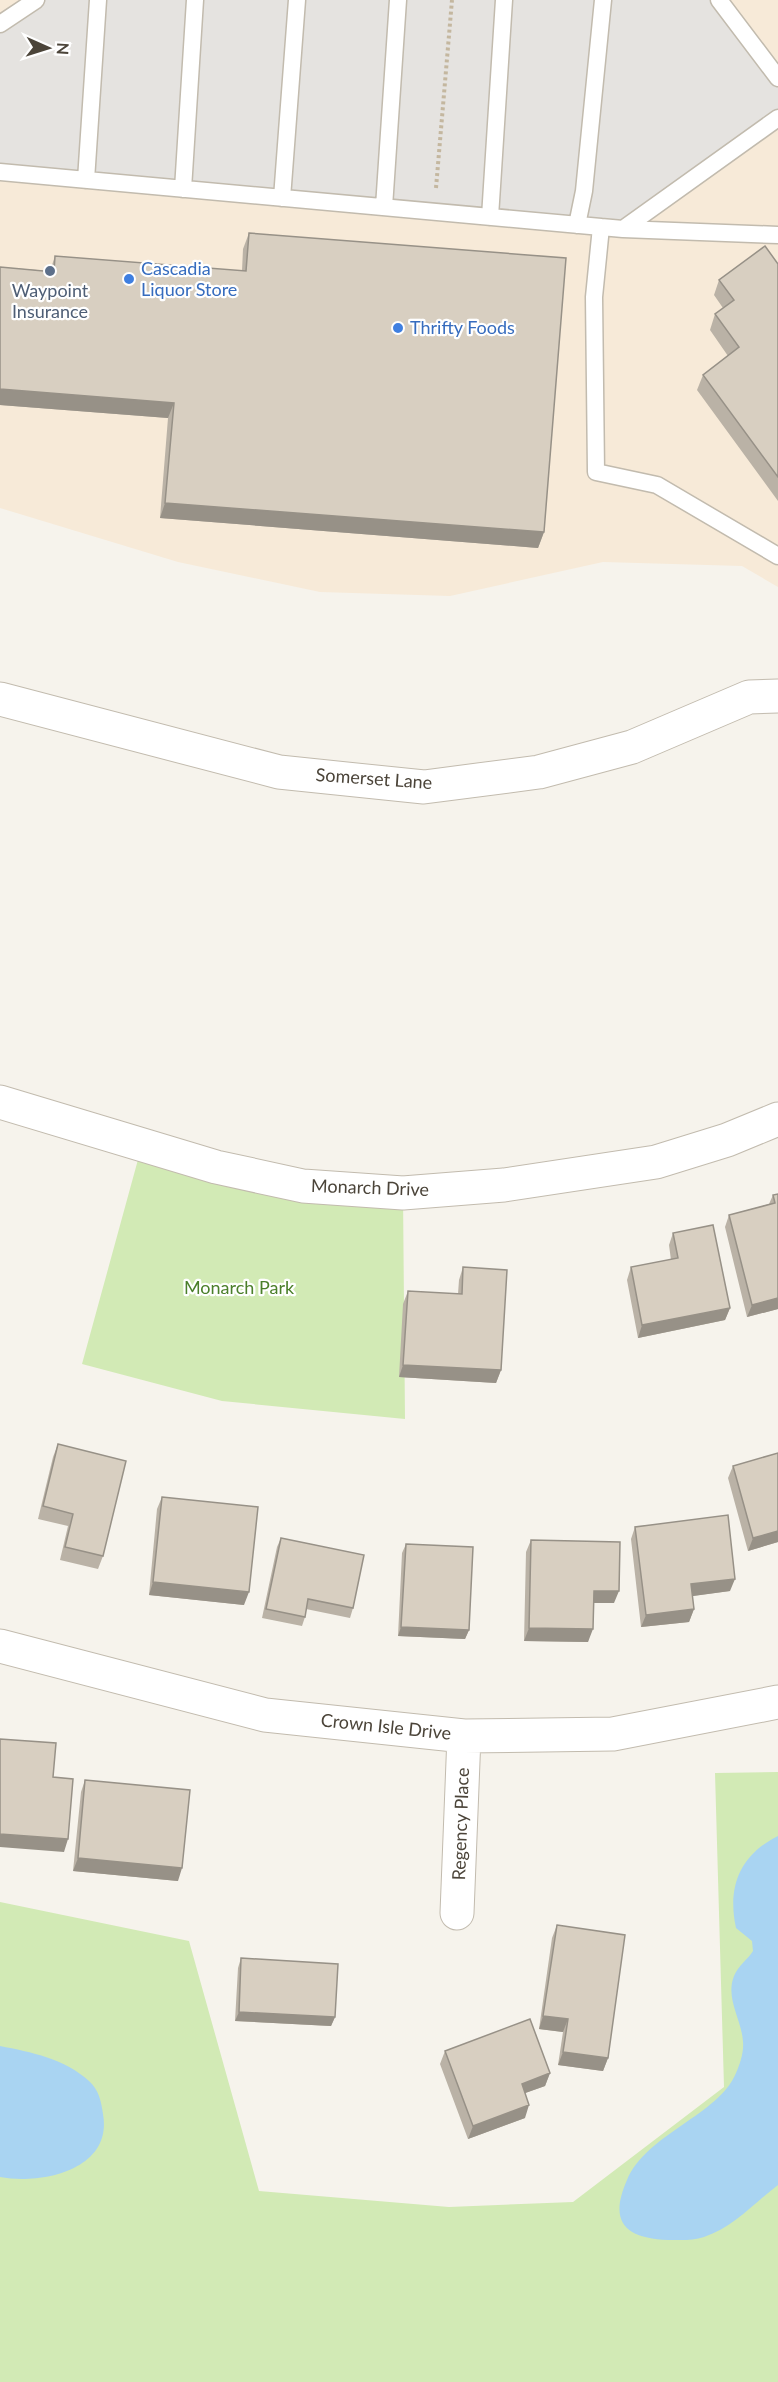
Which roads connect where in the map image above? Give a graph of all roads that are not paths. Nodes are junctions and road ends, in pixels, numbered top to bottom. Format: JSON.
{"nodes":[{"id":1,"x":98,"y":0,"type":"edge"},
{"id":2,"x":195,"y":0,"type":"edge"},
{"id":3,"x":297,"y":0,"type":"edge"},
{"id":4,"x":398,"y":0,"type":"edge"},
{"id":5,"x":504,"y":0,"type":"edge"},
{"id":6,"x":603,"y":0,"type":"edge"},
{"id":7,"x":719,"y":0,"type":"edge"},
{"id":8,"x":28,"y":2,"type":"edge"},
{"id":9,"x":0,"y":24,"type":"edge"},
{"id":10,"x":778,"y":78,"type":"edge"},
{"id":11,"x":778,"y":118,"type":"edge"},
{"id":12,"x":0,"y":172,"type":"edge"},
{"id":13,"x":86,"y":180,"type":"junction"},
{"id":14,"x":183,"y":189,"type":"junction"},
{"id":15,"x":282,"y":198,"type":"junction"},
{"id":16,"x":384,"y":207,"type":"junction"},
{"id":17,"x":490,"y":217,"type":"junction"},
{"id":18,"x":577,"y":225,"type":"junction"},
{"id":19,"x":601,"y":227,"type":"junction"},
{"id":20,"x":623,"y":229,"type":"junction"},
{"id":21,"x":778,"y":235,"type":"edge"},
{"id":22,"x":778,"y":556,"type":"edge"},
{"id":23,"x":778,"y":696,"type":"edge"},
{"id":24,"x":0,"y":699,"type":"edge"},
{"id":25,"x":0,"y":1102,"type":"edge"},
{"id":26,"x":778,"y":1119,"type":"edge"},
{"id":27,"x":0,"y":1647,"type":"edge"},
{"id":28,"x":778,"y":1702,"type":"edge"},
{"id":29,"x":464,"y":1736,"type":"junction"},
{"id":30,"x":457,"y":1913,"type":"dead end"}],
"edges":[{"from":1,"to":13,"type":"lane"},
{"from":2,"to":14,"type":"lane"},
{"from":3,"to":15,"type":"lane"},
{"from":4,"to":16,"type":"lane"},
{"from":5,"to":17,"type":"lane"},
{"from":6,"to":18,"type":"lane"},
{"from":7,"to":10,"type":"lane"},
{"from":8,"to":9,"type":"lane"},
{"from":11,"to":20,"type":"lane"},
{"from":12,"to":13,"type":"lane"},
{"from":13,"to":14,"type":"lane"},
{"from":14,"to":15,"type":"lane"},
{"from":15,"to":16,"type":"lane"},
{"from":16,"to":17,"type":"lane"},
{"from":17,"to":18,"type":"lane"},
{"from":18,"to":19,"type":"lane"},
{"from":19,"to":20,"type":"lane"},
{"from":19,"to":22,"type":"lane"},
{"from":20,"to":21,"type":"lane"},
{"from":23,"to":24,"type":"street","name":"Somerset Lane"},
{"from":25,"to":26,"type":"street","name":"Monarch Drive"},
{"from":27,"to":29,"type":"street","name":"Crown Isle Drive"},
{"from":28,"to":29,"type":"street","name":"Crown Isle Drive"},
{"from":29,"to":30,"type":"street","name":"Regency Place"}]}
